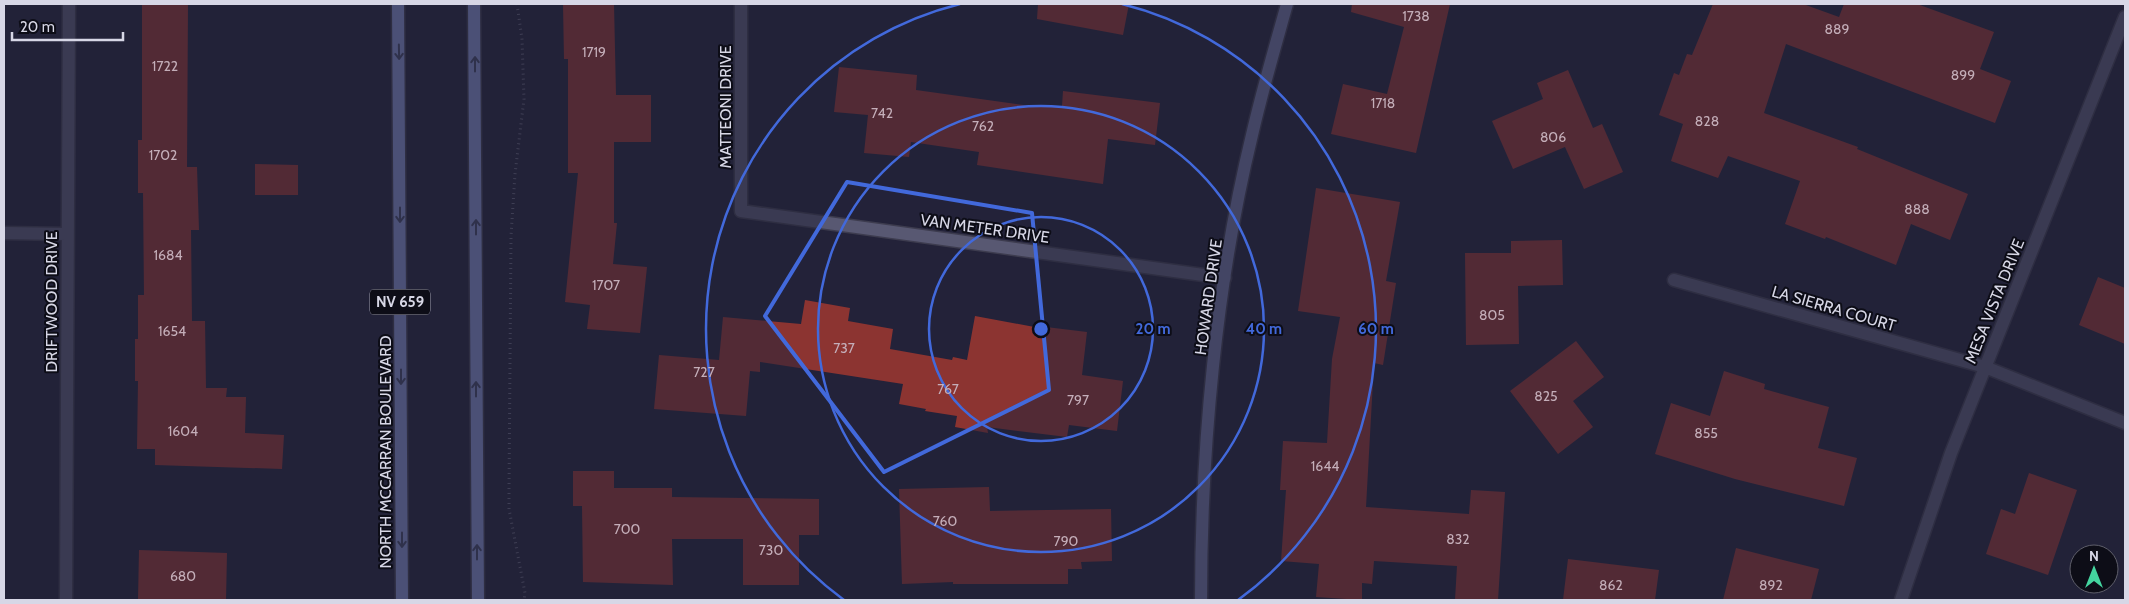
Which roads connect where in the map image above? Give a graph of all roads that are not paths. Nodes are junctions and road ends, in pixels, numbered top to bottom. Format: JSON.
{"nodes":[{"id":1,"x":69,"y":4,"type":"edge"},
{"id":2,"x":398,"y":4,"type":"edge"},
{"id":3,"x":474,"y":4,"type":"edge"},
{"id":4,"x":742,"y":4,"type":"edge"},
{"id":5,"x":1287,"y":4,"type":"edge"},
{"id":6,"x":2125,"y":17,"type":"edge"},
{"id":7,"x":741,"y":211,"type":"joint"},
{"id":8,"x":4,"y":233,"type":"edge"},
{"id":9,"x":68,"y":234,"type":"junction"},
{"id":10,"x":1225,"y":278,"type":"junction"},
{"id":11,"x":1674,"y":280,"type":"dead end"},
{"id":12,"x":1985,"y":367,"type":"junction"},
{"id":13,"x":2125,"y":423,"type":"edge"},
{"id":14,"x":66,"y":600,"type":"edge"},
{"id":15,"x":402,"y":600,"type":"edge"},
{"id":16,"x":478,"y":600,"type":"edge"},
{"id":17,"x":1201,"y":600,"type":"edge"},
{"id":18,"x":1901,"y":600,"type":"edge"}],
"edges":[{"from":1,"to":9,"type":"street","name":"DRIFTWOOD DRIVE"},
{"from":2,"to":15,"type":"main road","name":"NORTH MCCARRAN BOULEVARD","number":"NV 659","one_way":true},
{"from":16,"to":3,"type":"main road","one_way":true},
{"from":4,"to":7,"type":"street","name":"MATTEONI DRIVE"},
{"from":5,"to":10,"type":"street","name":"HOWARD DRIVE"},
{"from":6,"to":12,"type":"street","name":"MESA VISTA DRIVE"},
{"from":7,"to":10,"type":"street","name":"VAN METER DRIVE"},
{"from":8,"to":9,"type":"street"},
{"from":9,"to":14,"type":"street","name":"DRIFTWOOD DRIVE"},
{"from":10,"to":17,"type":"street","name":"HOWARD DRIVE"},
{"from":11,"to":12,"type":"street","name":"LA SIERRA COURT"},
{"from":12,"to":13,"type":"street","name":"LA SIERRA COURT"},
{"from":12,"to":18,"type":"street","name":"MESA VISTA DRIVE"}]}
